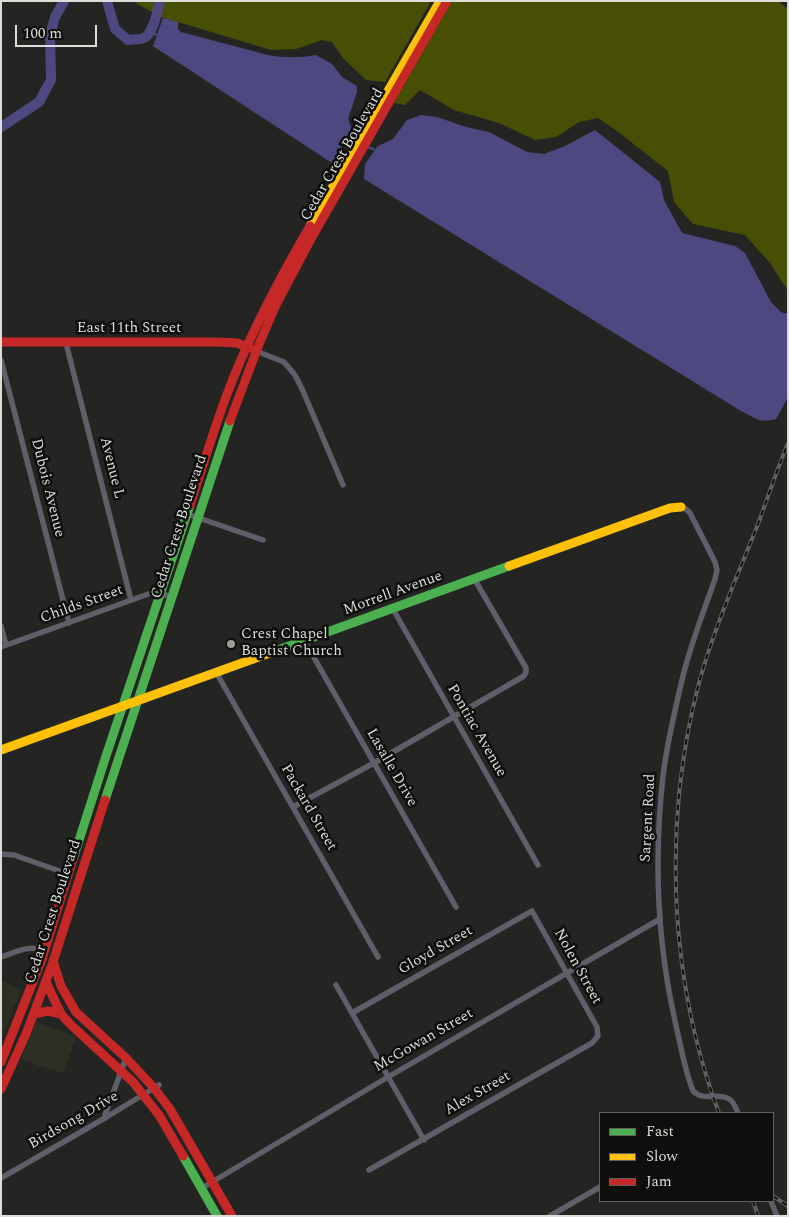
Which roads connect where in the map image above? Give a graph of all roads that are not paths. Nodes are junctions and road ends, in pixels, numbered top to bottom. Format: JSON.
{"nodes":[{"id":1,"x":440,"y":1,"type":"edge"},
{"id":2,"x":447,"y":1,"type":"edge"},
{"id":3,"x":309,"y":235,"type":"junction"},
{"id":4,"x":1,"y":342,"type":"edge"},
{"id":5,"x":66,"y":343,"type":"junction"},
{"id":6,"x":246,"y":347,"type":"junction"},
{"id":7,"x":256,"y":351,"type":"junction"},
{"id":8,"x":1,"y":360,"type":"edge"},
{"id":9,"x":343,"y":485,"type":"dead end"},
{"id":10,"x":681,"y":507,"type":"joint"},
{"id":11,"x":187,"y":514,"type":"junction"},
{"id":12,"x":199,"y":517,"type":"junction"},
{"id":13,"x":263,"y":540,"type":"dead end"},
{"id":14,"x":475,"y":580,"type":"junction"},
{"id":15,"x":161,"y":594,"type":"junction"},
{"id":16,"x":172,"y":597,"type":"junction"},
{"id":17,"x":131,"y":600,"type":"junction"},
{"id":18,"x":393,"y":609,"type":"junction"},
{"id":19,"x":69,"y":623,"type":"junction"},
{"id":20,"x":1,"y":626,"type":"edge"},
{"id":21,"x":304,"y":640,"type":"junction"},
{"id":22,"x":4,"y":646,"type":"edge"},
{"id":23,"x":216,"y":672,"type":"junction"},
{"id":24,"x":138,"y":701,"type":"junction"},
{"id":25,"x":123,"y":707,"type":"junction"},
{"id":26,"x":454,"y":716,"type":"junction"},
{"id":27,"x":1,"y":750,"type":"edge"},
{"id":28,"x":374,"y":763,"type":"junction"},
{"id":29,"x":293,"y":807,"type":"junction"},
{"id":30,"x":1,"y":854,"type":"edge"},
{"id":31,"x":538,"y":865,"type":"dead end"},
{"id":32,"x":68,"y":874,"type":"junction"},
{"id":33,"x":80,"y":878,"type":"junction"},
{"id":34,"x":456,"y":907,"type":"dead end"},
{"id":35,"x":532,"y":911,"type":"joint"},
{"id":36,"x":660,"y":920,"type":"junction"},
{"id":37,"x":43,"y":955,"type":"junction"},
{"id":38,"x":1,"y":956,"type":"edge"},
{"id":39,"x":378,"y":957,"type":"dead end"},
{"id":40,"x":53,"y":962,"type":"junction"},
{"id":41,"x":567,"y":973,"type":"junction"},
{"id":42,"x":46,"y":982,"type":"junction"},
{"id":43,"x":336,"y":985,"type":"dead end"},
{"id":44,"x":352,"y":1013,"type":"junction"},
{"id":45,"x":34,"y":1014,"type":"junction"},
{"id":46,"x":61,"y":1014,"type":"junction"},
{"id":47,"x":14,"y":1029,"type":"junction"},
{"id":48,"x":26,"y":1034,"type":"junction"},
{"id":49,"x":598,"y":1036,"type":"joint"},
{"id":50,"x":126,"y":1058,"type":"junction"},
{"id":51,"x":2,"y":1060,"type":"edge"},
{"id":52,"x":13,"y":1062,"type":"junction"},
{"id":53,"x":121,"y":1070,"type":"junction"},
{"id":54,"x":388,"y":1076,"type":"junction"},
{"id":55,"x":157,"y":1086,"type":"junction"},
{"id":56,"x":1,"y":1089,"type":"edge"},
{"id":57,"x":144,"y":1095,"type":"junction"},
{"id":58,"x":738,"y":1112,"type":"edge"},
{"id":59,"x":105,"y":1118,"type":"junction"},
{"id":60,"x":424,"y":1140,"type":"junction"},
{"id":61,"x":369,"y":1170,"type":"dead end"},
{"id":62,"x":1,"y":1178,"type":"edge"},
{"id":63,"x":213,"y":1181,"type":"junction"},
{"id":64,"x":599,"y":1187,"type":"edge"},
{"id":65,"x":202,"y":1188,"type":"junction"},
{"id":66,"x":771,"y":1202,"type":"edge"},
{"id":67,"x":216,"y":1216,"type":"edge"},
{"id":68,"x":232,"y":1216,"type":"edge"},
{"id":69,"x":550,"y":1216,"type":"edge"},
{"id":70,"x":777,"y":1216,"type":"edge"}],
"edges":[{"from":1,"to":3,"type":"main road","name":"Cedar Crest Boulevard"},
{"from":2,"to":3,"type":"main road","name":"Cedar Crest Boulevard"},
{"from":3,"to":6,"type":"main road","name":"Cedar Crest Boulevard"},
{"from":3,"to":7,"type":"main road","name":"Cedar Crest Boulevard"},
{"from":4,"to":5,"type":"main road","name":"East 11th Street"},
{"from":5,"to":6,"type":"main road","name":"East 11th Street"},
{"from":5,"to":17,"type":"street","name":"Avenue L"},
{"from":6,"to":7,"type":"main road","name":"East 11th Street"},
{"from":6,"to":11,"type":"main road","name":"Cedar Crest Boulevard"},
{"from":7,"to":9,"type":"street"},
{"from":7,"to":12,"type":"main road","name":"Cedar Crest Boulevard"},
{"from":8,"to":19,"type":"street","name":"Dubois Avenue"},
{"from":10,"to":14,"type":"main road","name":"Morrell Avenue"},
{"from":10,"to":36,"type":"street","name":"Sargent Road"},
{"from":11,"to":12,"type":"street"},
{"from":11,"to":15,"type":"main road","name":"Cedar Crest Boulevard"},
{"from":12,"to":13,"type":"street"},
{"from":12,"to":16,"type":"main road","name":"Cedar Crest Boulevard"},
{"from":14,"to":18,"type":"main road","name":"Morrell Avenue"},
{"from":14,"to":26,"type":"street"},
{"from":15,"to":16,"type":"street","name":"Childs Street"},
{"from":15,"to":17,"type":"street","name":"Childs Street"},
{"from":15,"to":25,"type":"main road","name":"Cedar Crest Boulevard"},
{"from":16,"to":24,"type":"main road","name":"Cedar Crest Boulevard"},
{"from":17,"to":19,"type":"street","name":"Childs Street"},
{"from":18,"to":21,"type":"main road","name":"Morrell Avenue"},
{"from":18,"to":26,"type":"street","name":"Pontiac Avenue"},
{"from":19,"to":22,"type":"street","name":"Childs Street"},
{"from":20,"to":22,"type":"street"},
{"from":21,"to":23,"type":"main road","name":"Morrell Avenue"},
{"from":21,"to":28,"type":"street","name":"Lasalle Drive"},
{"from":23,"to":24,"type":"main road","name":"Morrell Avenue"},
{"from":23,"to":29,"type":"street","name":"Packard Street"},
{"from":24,"to":25,"type":"main road","name":"Morrell Avenue"},
{"from":24,"to":33,"type":"main road","name":"Cedar Crest Boulevard"},
{"from":25,"to":27,"type":"main road","name":"Morrell Avenue"},
{"from":25,"to":32,"type":"main road","name":"Cedar Crest Boulevard"},
{"from":26,"to":28,"type":"street"},
{"from":26,"to":31,"type":"street","name":"Pontiac Avenue"},
{"from":28,"to":29,"type":"street"},
{"from":28,"to":34,"type":"street","name":"Lasalle Drive"},
{"from":29,"to":39,"type":"street","name":"Packard Street"},
{"from":30,"to":32,"type":"street"},
{"from":32,"to":33,"type":"main road"},
{"from":32,"to":37,"type":"main road","name":"Cedar Crest Boulevard"},
{"from":33,"to":40,"type":"main road","name":"Cedar Crest Boulevard"},
{"from":35,"to":41,"type":"street","name":"Nolen Street"},
{"from":35,"to":44,"type":"street","name":"Gloyd Street"},
{"from":36,"to":41,"type":"street","name":"McGowan Street"},
{"from":36,"to":58,"type":"street","name":"Sargent Road"},
{"from":37,"to":38,"type":"street"},
{"from":37,"to":40,"type":"main road"},
{"from":37,"to":42,"type":"main road"},
{"from":37,"to":47,"type":"main road","name":"Cedar Crest Boulevard"},
{"from":40,"to":42,"type":"main road","name":"Cedar Crest Boulevard"},
{"from":40,"to":50,"type":"main road"},
{"from":41,"to":49,"type":"street","name":"Nolen Street"},
{"from":41,"to":54,"type":"street","name":"McGowan Street"},
{"from":42,"to":45,"type":"main road","name":"Cedar Crest Boulevard"},
{"from":42,"to":46,"type":"main road"},
{"from":43,"to":44,"type":"street"},
{"from":44,"to":54,"type":"street"},
{"from":45,"to":46,"type":"main road"},
{"from":45,"to":48,"type":"main road","name":"Cedar Crest Boulevard"},
{"from":46,"to":53,"type":"main road"},
{"from":47,"to":48,"type":"main road"},
{"from":47,"to":51,"type":"main road","name":"Cedar Crest Boulevard"},
{"from":48,"to":52,"type":"main road","name":"Cedar Crest Boulevard"},
{"from":49,"to":60,"type":"street","name":"Alex Street"},
{"from":50,"to":53,"type":"street"},
{"from":50,"to":55,"type":"main road"},
{"from":51,"to":52,"type":"main road"},
{"from":52,"to":56,"type":"main road","name":"Cedar Crest Boulevard"},
{"from":53,"to":57,"type":"main road"},
{"from":53,"to":59,"type":"street"},
{"from":54,"to":60,"type":"street"},
{"from":54,"to":63,"type":"street","name":"McGowan Street"},
{"from":55,"to":57,"type":"street","name":"Birdsong Drive"},
{"from":55,"to":63,"type":"main road"},
{"from":57,"to":59,"type":"street","name":"Birdsong Drive"},
{"from":57,"to":65,"type":"main road"},
{"from":59,"to":62,"type":"street","name":"Birdsong Drive"},
{"from":60,"to":61,"type":"street","name":"Alex Street"},
{"from":63,"to":65,"type":"street","name":"McGowan Street"},
{"from":63,"to":68,"type":"main road"},
{"from":64,"to":69,"type":"street"},
{"from":65,"to":67,"type":"main road"},
{"from":66,"to":70,"type":"street"}]}
